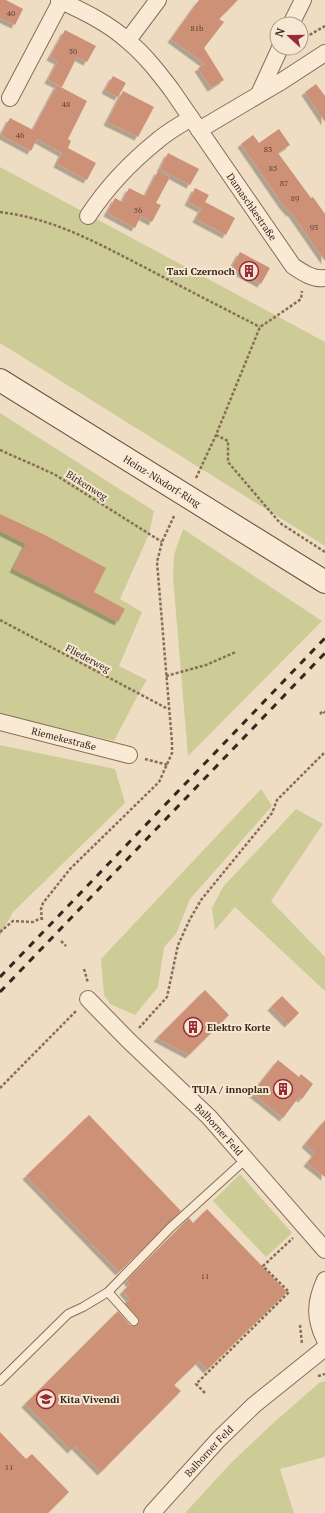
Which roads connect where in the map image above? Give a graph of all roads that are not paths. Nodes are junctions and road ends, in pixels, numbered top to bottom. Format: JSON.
{"nodes":[{"id":1,"x":60,"y":0,"type":"edge"},
{"id":2,"x":158,"y":0,"type":"edge"},
{"id":3,"x":303,"y":0,"type":"edge"},
{"id":4,"x":295,"y":16,"type":"edge"},
{"id":5,"x":128,"y":40,"type":"junction"},
{"id":6,"x":325,"y":53,"type":"edge"},
{"id":7,"x":276,"y":56,"type":"edge"},
{"id":8,"x":259,"y":94,"type":"junction"},
{"id":9,"x":10,"y":98,"type":"dead end"},
{"id":10,"x":195,"y":124,"type":"junction"},
{"id":11,"x":88,"y":216,"type":"dead end"},
{"id":12,"x":325,"y":278,"type":"edge"},
{"id":13,"x":0,"y":380,"type":"edge"},
{"id":14,"x":325,"y":582,"type":"edge"},
{"id":15,"x":0,"y":722,"type":"edge"},
{"id":16,"x":129,"y":754,"type":"road end"},
{"id":17,"x":88,"y":999,"type":"road end"},
{"id":18,"x":246,"y":1159,"type":"junction"},
{"id":19,"x":325,"y":1250,"type":"edge"},
{"id":20,"x":325,"y":1280,"type":"edge"},
{"id":21,"x":108,"y":1292,"type":"junction"},
{"id":22,"x":134,"y":1321,"type":"dead end"},
{"id":23,"x":325,"y":1340,"type":"edge"},
{"id":24,"x":325,"y":1348,"type":"edge"},
{"id":25,"x":0,"y":1381,"type":"edge"},
{"id":26,"x":152,"y":1513,"type":"edge"}],
"edges":[{"from":1,"to":5,"type":"street","name":"Damaschkestraße"},
{"from":1,"to":9,"type":"street","name":"Damaschkestraße"},
{"from":2,"to":5,"type":"street"},
{"from":3,"to":4,"type":"street"},
{"from":5,"to":10,"type":"street","name":"Damaschkestraße"},
{"from":6,"to":8,"type":"street"},
{"from":7,"to":8,"type":"street"},
{"from":8,"to":10,"type":"street"},
{"from":10,"to":11,"type":"street"},
{"from":10,"to":12,"type":"street","name":"Damaschkestraße"},
{"from":13,"to":14,"type":"main road","name":"Heinz-Nixdorf-Ring"},
{"from":15,"to":16,"type":"street","name":"Riemekestraße"},
{"from":17,"to":18,"type":"street","name":"Balhorner Feld"},
{"from":18,"to":19,"type":"street","name":"Balhorner Feld"},
{"from":18,"to":21,"type":"lane"},
{"from":20,"to":23,"type":"street"},
{"from":21,"to":22,"type":"lane"},
{"from":21,"to":25,"type":"lane"},
{"from":24,"to":26,"type":"street","name":"Balhorner Feld"}]}
